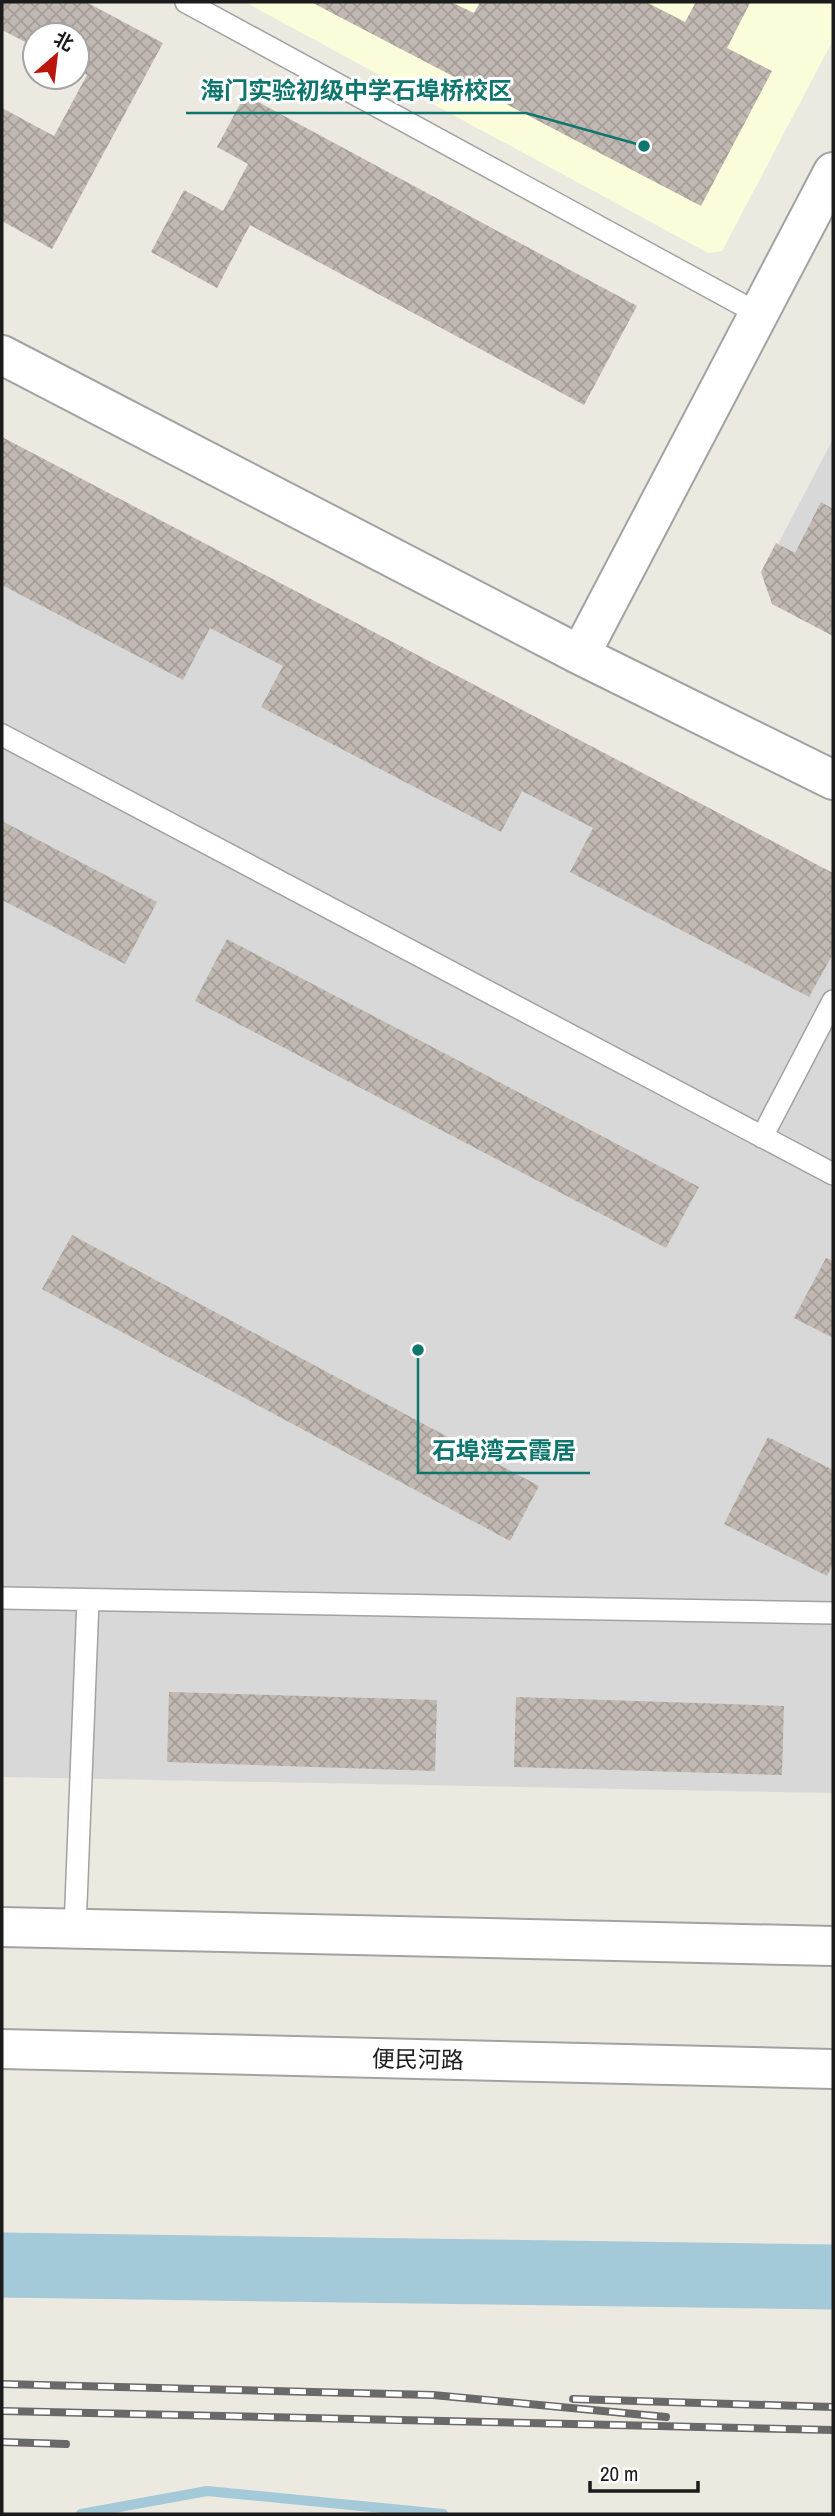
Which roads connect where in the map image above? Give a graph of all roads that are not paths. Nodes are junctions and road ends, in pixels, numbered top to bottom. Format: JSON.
{"nodes":[{"id":1,"x":186,"y":2,"type":"edge"},
{"id":2,"x":833,"y":172,"type":"edge"},
{"id":3,"x":759,"y":314,"type":"junction"},
{"id":4,"x":2,"y":355,"type":"edge"},
{"id":5,"x":580,"y":655,"type":"junction"},
{"id":6,"x":2,"y":735,"type":"edge"},
{"id":7,"x":833,"y":780,"type":"edge"},
{"id":8,"x":833,"y":1001,"type":"edge"},
{"id":9,"x":762,"y":1136,"type":"junction"},
{"id":10,"x":833,"y":1174,"type":"edge"},
{"id":11,"x":2,"y":1598,"type":"edge"},
{"id":12,"x":88,"y":1600,"type":"junction"},
{"id":13,"x":833,"y":1613,"type":"edge"},
{"id":14,"x":2,"y":1927,"type":"edge"},
{"id":15,"x":75,"y":1929,"type":"junction"},
{"id":16,"x":833,"y":1946,"type":"edge"},
{"id":17,"x":2,"y":2049,"type":"edge"},
{"id":18,"x":833,"y":2069,"type":"edge"}],
"edges":[{"from":1,"to":3,"type":"lane"},
{"from":2,"to":3,"type":"street"},
{"from":3,"to":5,"type":"street"},
{"from":4,"to":5,"type":"street"},
{"from":5,"to":7,"type":"street"},
{"from":6,"to":9,"type":"lane"},
{"from":8,"to":9,"type":"lane"},
{"from":9,"to":10,"type":"lane"},
{"from":11,"to":12,"type":"lane"},
{"from":12,"to":13,"type":"lane"},
{"from":12,"to":15,"type":"lane"},
{"from":14,"to":15,"type":"street"},
{"from":15,"to":16,"type":"street"},
{"from":17,"to":18,"type":"street","name":"便民河路"}]}
